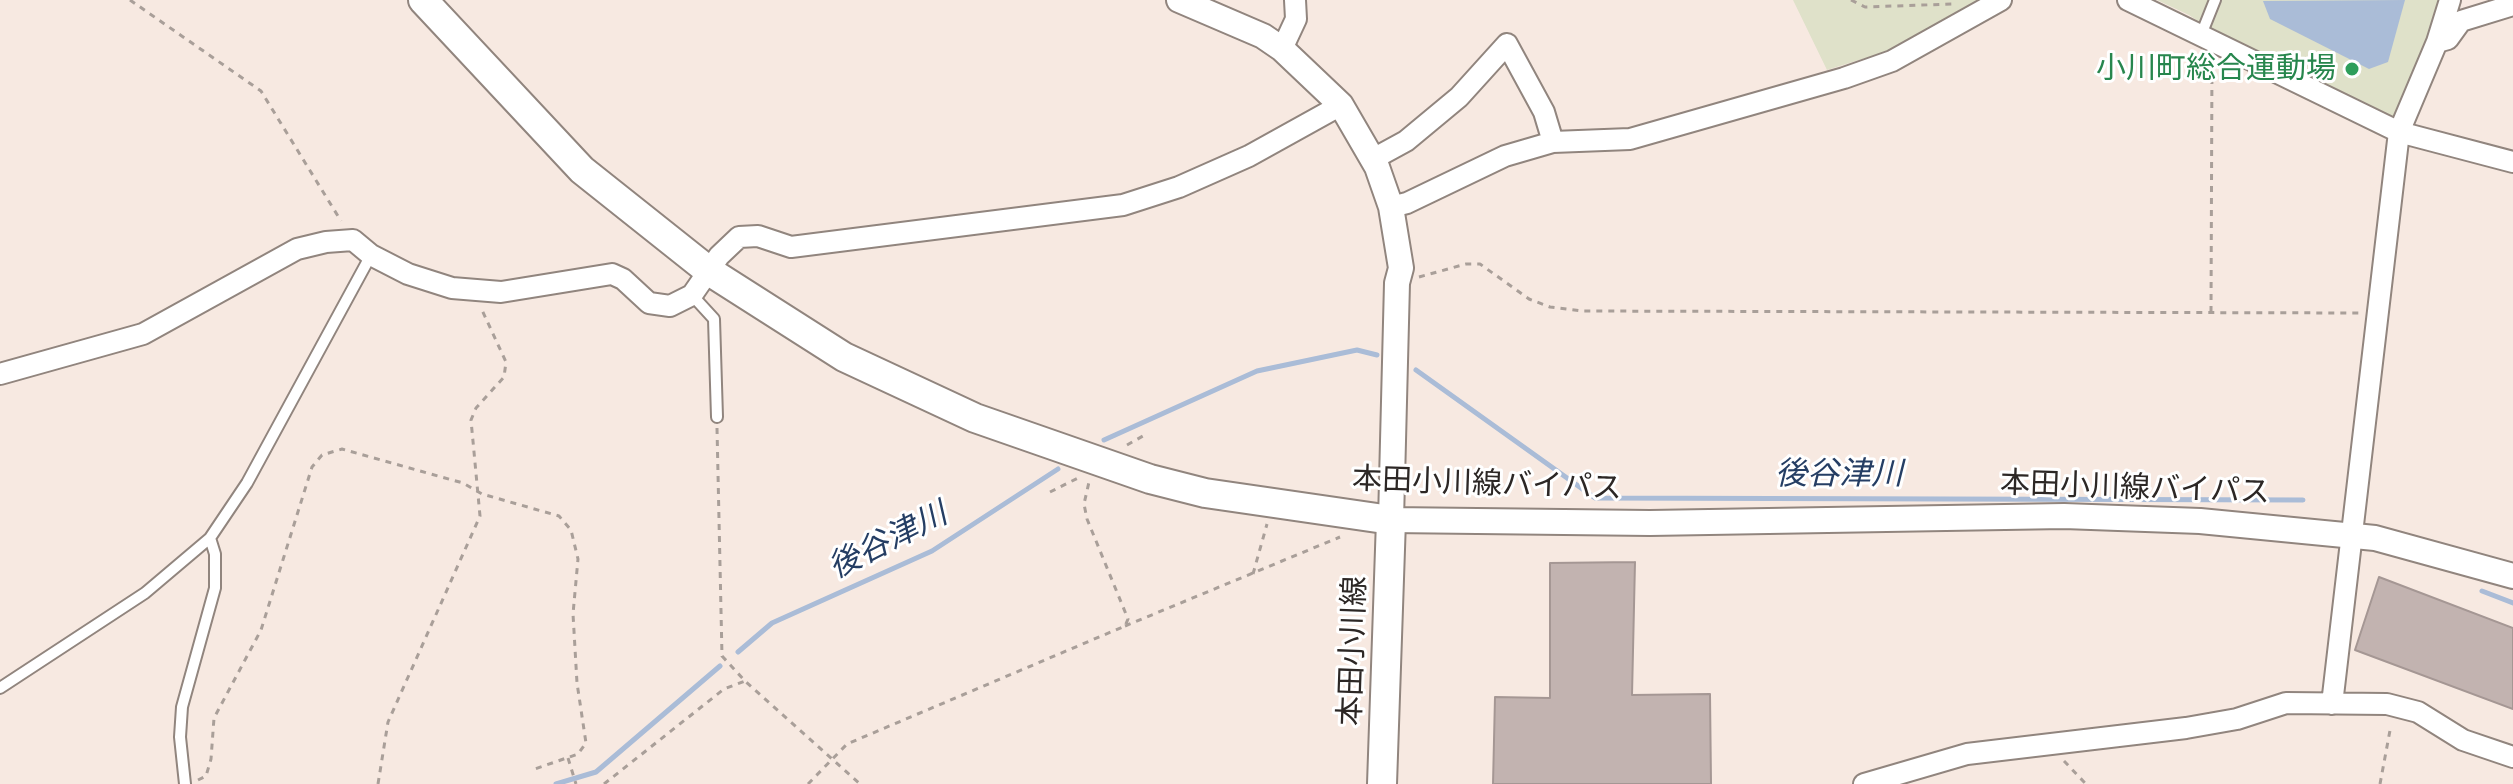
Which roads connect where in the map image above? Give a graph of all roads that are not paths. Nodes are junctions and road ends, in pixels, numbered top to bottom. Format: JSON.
{"nodes":[{"id":1,"x":423,"y":0,"type":"edge"},
{"id":2,"x":1179,"y":0,"type":"edge"},
{"id":3,"x":1295,"y":0,"type":"edge"},
{"id":4,"x":2001,"y":0,"type":"edge"},
{"id":5,"x":2128,"y":0,"type":"edge"},
{"id":6,"x":2215,"y":0,"type":"edge"},
{"id":7,"x":2450,"y":0,"type":"edge"},
{"id":8,"x":2513,"y":5,"type":"edge"},
{"id":9,"x":2209,"y":38,"type":"junction"},
{"id":10,"x":2437,"y":42,"type":"junction"},
{"id":11,"x":1282,"y":49,"type":"junction"},
{"id":12,"x":1341,"y":105,"type":"junction"},
{"id":13,"x":2399,"y":132,"type":"junction"},
{"id":14,"x":1553,"y":142,"type":"junction"},
{"id":15,"x":1373,"y":159,"type":"junction"},
{"id":16,"x":2513,"y":162,"type":"edge"},
{"id":17,"x":1391,"y":207,"type":"junction"},
{"id":18,"x":371,"y":255,"type":"junction"},
{"id":19,"x":709,"y":271,"type":"junction"},
{"id":20,"x":692,"y":295,"type":"junction"},
{"id":21,"x":0,"y":374,"type":"edge"},
{"id":22,"x":717,"y":417,"type":"road end"},
{"id":23,"x":1391,"y":520,"type":"junction"},
{"id":24,"x":2350,"y":534,"type":"junction"},
{"id":25,"x":210,"y":538,"type":"junction"},
{"id":26,"x":2513,"y":576,"type":"edge"},
{"id":27,"x":0,"y":688,"type":"edge"},
{"id":28,"x":2332,"y":704,"type":"junction"},
{"id":29,"x":2513,"y":757,"type":"edge"},
{"id":30,"x":185,"y":784,"type":"edge"},
{"id":31,"x":1382,"y":784,"type":"edge"},
{"id":32,"x":1864,"y":784,"type":"edge"}],
"edges":[{"from":1,"to":19,"type":"main road","name":"本田小川線バイパス"},
{"from":2,"to":11,"type":"street"},
{"from":3,"to":11,"type":"street"},
{"from":4,"to":14,"type":"street"},
{"from":5,"to":9,"type":"street"},
{"from":6,"to":9,"type":"lane"},
{"from":7,"to":10,"type":"street"},
{"from":8,"to":10,"type":"street"},
{"from":9,"to":13,"type":"street"},
{"from":10,"to":13,"type":"street"},
{"from":11,"to":12,"type":"street"},
{"from":12,"to":15,"type":"street"},
{"from":12,"to":19,"type":"street"},
{"from":13,"to":16,"type":"street"},
{"from":13,"to":24,"type":"street"},
{"from":14,"to":15,"type":"street"},
{"from":14,"to":17,"type":"street"},
{"from":15,"to":17,"type":"street"},
{"from":17,"to":23,"type":"street"},
{"from":18,"to":20,"type":"street"},
{"from":18,"to":21,"type":"street"},
{"from":18,"to":25,"type":"lane"},
{"from":19,"to":20,"type":"street"},
{"from":19,"to":23,"type":"main road","name":"本田小川線バイパス"},
{"from":20,"to":22,"type":"lane"},
{"from":23,"to":24,"type":"street","name":"本田小川線バイパス"},
{"from":23,"to":31,"type":"main road","name":"本田小川線"},
{"from":24,"to":26,"type":"street","name":"本田小川線バイパス"},
{"from":24,"to":28,"type":"street"},
{"from":25,"to":27,"type":"lane"},
{"from":25,"to":30,"type":"lane"},
{"from":28,"to":29,"type":"street"},
{"from":28,"to":32,"type":"street"}]}
